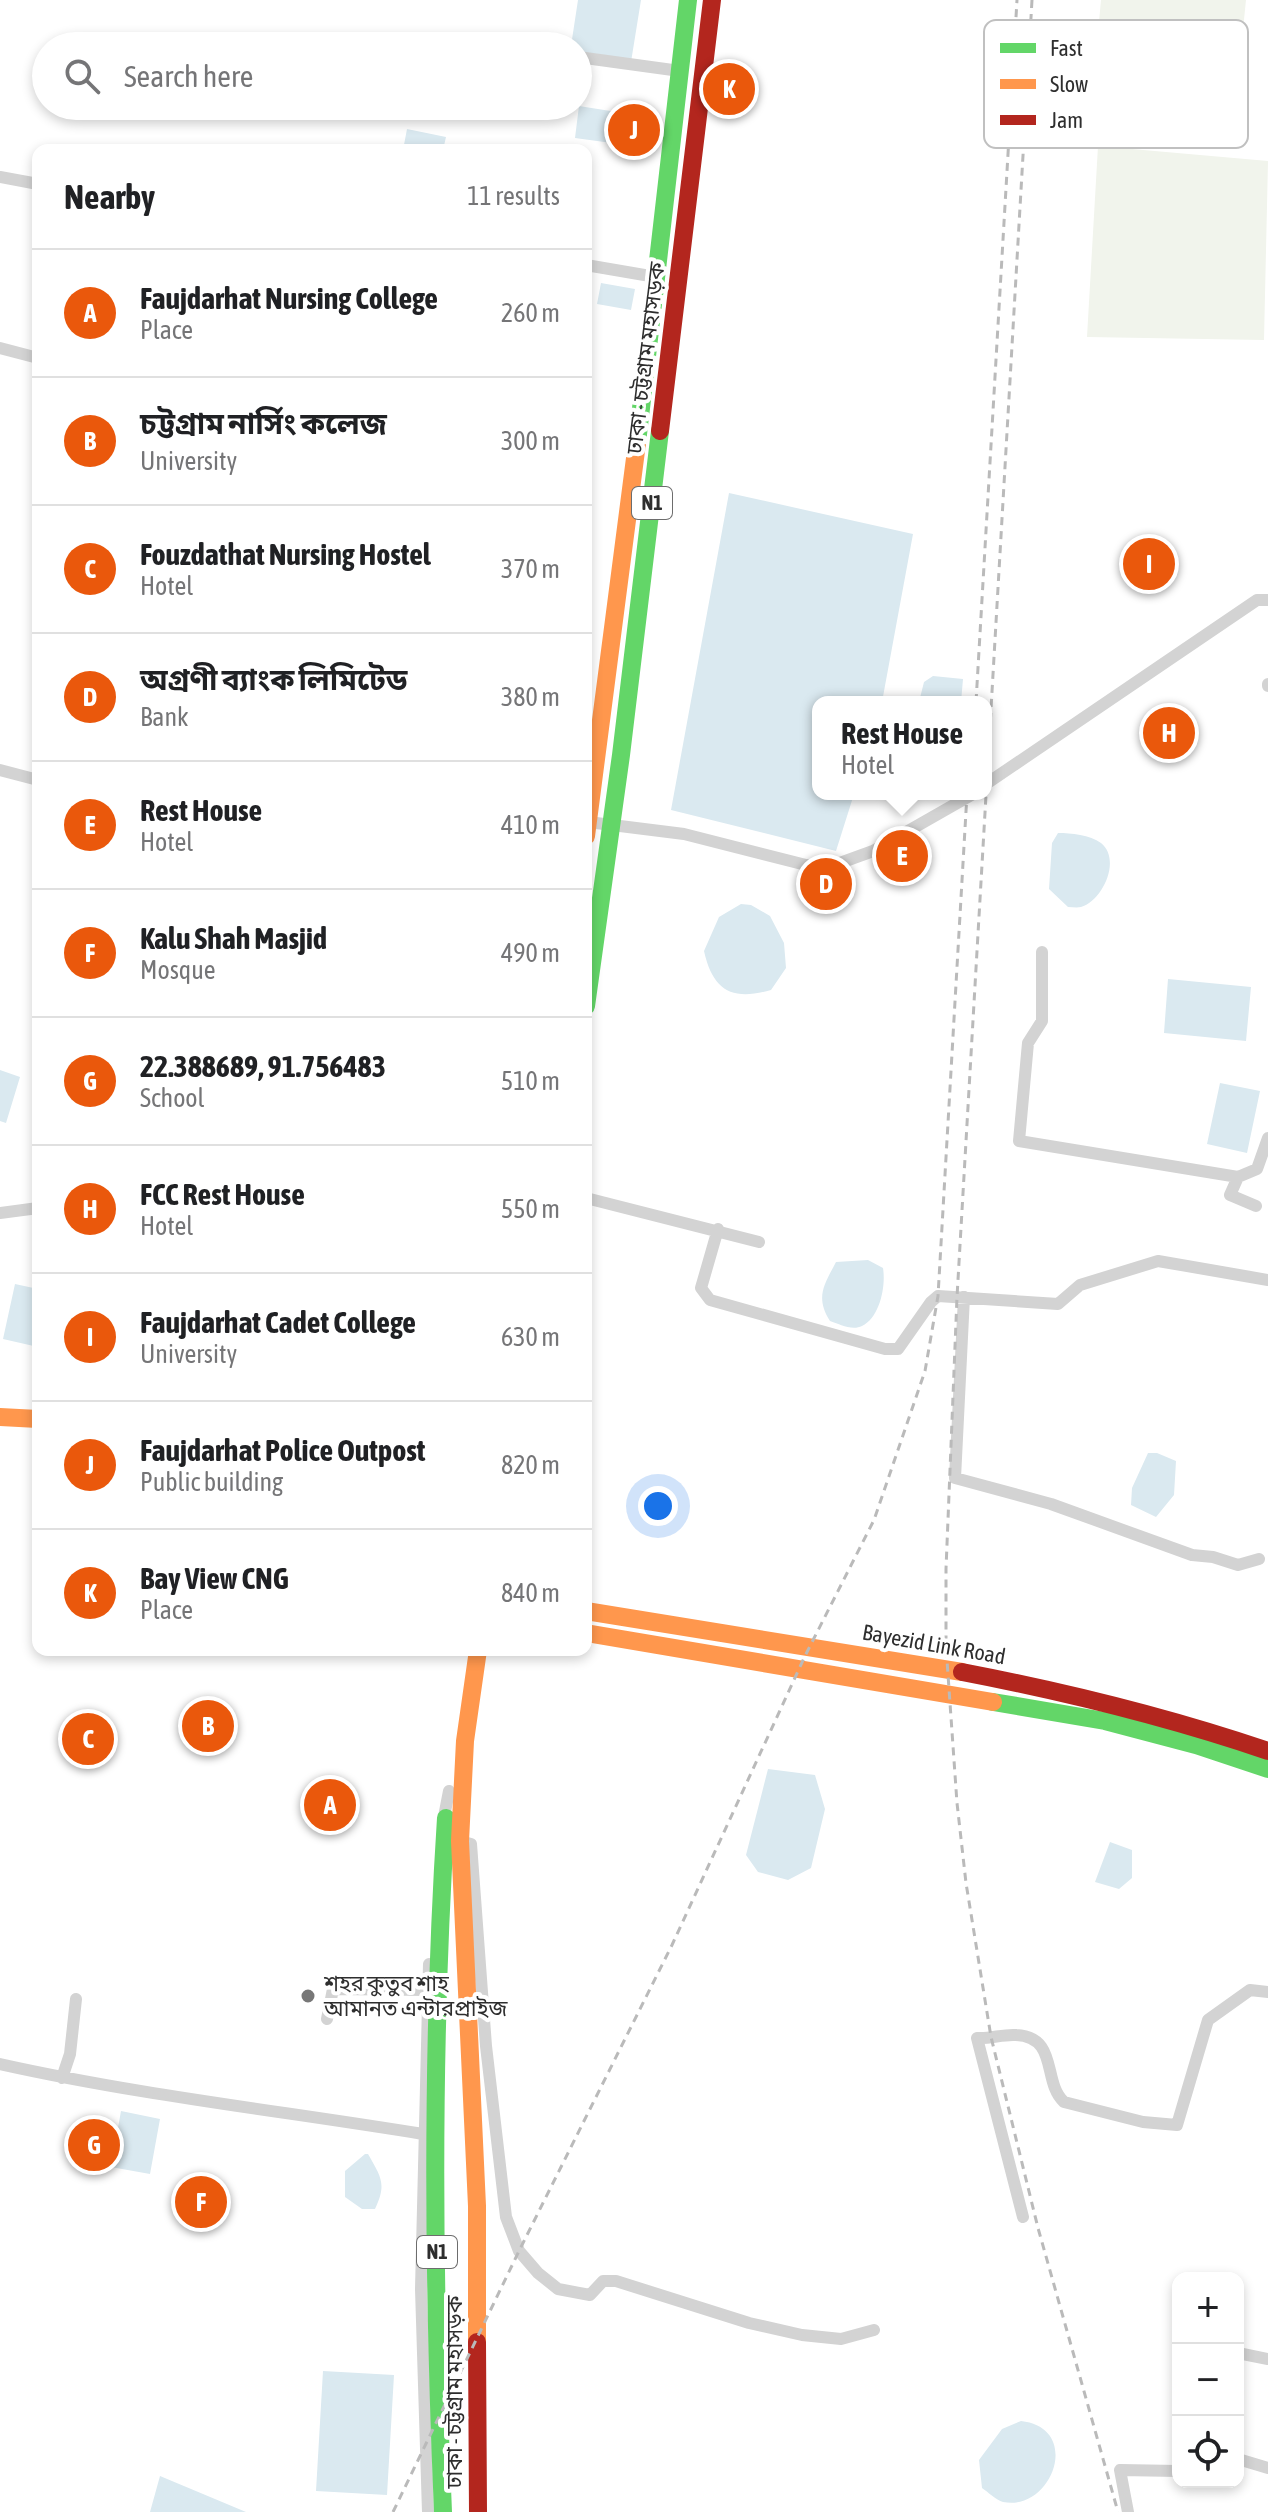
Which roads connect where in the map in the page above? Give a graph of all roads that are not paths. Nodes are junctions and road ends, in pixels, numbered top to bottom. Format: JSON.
{"nodes":[{"id":1,"x":688,"y":0,"type":"edge"},
{"id":2,"x":712,"y":0,"type":"edge"},
{"id":3,"x":592,"y":59,"type":"edge"},
{"id":4,"x":680,"y":71,"type":"junction"},
{"id":5,"x":0,"y":177,"type":"edge"},
{"id":6,"x":32,"y":183,"type":"edge"},
{"id":7,"x":592,"y":266,"type":"edge"},
{"id":8,"x":656,"y":277,"type":"junction"},
{"id":9,"x":0,"y":348,"type":"edge"},
{"id":10,"x":32,"y":356,"type":"edge"},
{"id":11,"x":1268,"y":600,"type":"edge"},
{"id":12,"x":0,"y":770,"type":"edge"},
{"id":13,"x":32,"y":778,"type":"edge"},
{"id":14,"x":992,"y":780,"type":"edge"},
{"id":15,"x":592,"y":789,"type":"edge"},
{"id":16,"x":962,"y":800,"type":"edge"},
{"id":17,"x":610,"y":823,"type":"junction"},
{"id":18,"x":592,"y":828,"type":"edge"},
{"id":19,"x":1042,"y":952,"type":"dead end"},
{"id":20,"x":592,"y":967,"type":"edge"},
{"id":21,"x":1268,"y":1138,"type":"edge"},
{"id":22,"x":1238,"y":1177,"type":"junction"},
{"id":23,"x":592,"y":1199,"type":"edge"},
{"id":24,"x":1256,"y":1206,"type":"dead end"},
{"id":25,"x":32,"y":1209,"type":"edge"},
{"id":26,"x":0,"y":1213,"type":"edge"},
{"id":27,"x":718,"y":1229,"type":"junction"},
{"id":28,"x":759,"y":1242,"type":"dead end"},
{"id":29,"x":1268,"y":1280,"type":"edge"},
{"id":30,"x":964,"y":1297,"type":"junction"},
{"id":31,"x":0,"y":1404,"type":"edge"},
{"id":32,"x":32,"y":1406,"type":"edge"},
{"id":33,"x":0,"y":1417,"type":"edge"},
{"id":34,"x":32,"y":1419,"type":"edge"},
{"id":35,"x":1259,"y":1559,"type":"dead end"},
{"id":36,"x":592,"y":1612,"type":"edge"},
{"id":37,"x":592,"y":1634,"type":"edge"},
{"id":38,"x":475,"y":1656,"type":"edge"},
{"id":39,"x":476,"y":1656,"type":"edge"},
{"id":40,"x":1199,"y":1736,"type":"junction"},
{"id":41,"x":1268,"y":1751,"type":"edge"},
{"id":42,"x":1268,"y":1769,"type":"edge"},
{"id":43,"x":449,"y":1791,"type":"junction"},
{"id":44,"x":452,"y":1840,"type":"junction"},
{"id":45,"x":426,"y":1990,"type":"junction"},
{"id":46,"x":1268,"y":1992,"type":"edge"},
{"id":47,"x":76,"y":1999,"type":"dead end"},
{"id":48,"x":327,"y":2019,"type":"dead end"},
{"id":49,"x":0,"y":2064,"type":"edge"},
{"id":50,"x":62,"y":2078,"type":"junction"},
{"id":51,"x":423,"y":2134,"type":"junction"},
{"id":52,"x":1023,"y":2217,"type":"dead end"},
{"id":53,"x":874,"y":2330,"type":"dead end"},
{"id":54,"x":1244,"y":2354,"type":"edge"},
{"id":55,"x":1268,"y":2359,"type":"edge"},
{"id":56,"x":1244,"y":2461,"type":"edge"},
{"id":57,"x":1268,"y":2468,"type":"edge"},
{"id":58,"x":1172,"y":2471,"type":"edge"},
{"id":59,"x":428,"y":2512,"type":"edge"},
{"id":60,"x":443,"y":2512,"type":"edge"},
{"id":61,"x":478,"y":2512,"type":"edge"},
{"id":62,"x":1128,"y":2512,"type":"edge"}],
"edges":[{"from":1,"to":4,"type":"main road","name":"ঢাকা - চট্টগ্রাম মহাসড়ক","number":"N1"},
{"from":2,"to":17,"type":"main road","name":"ঢাকা - চট্টগ্রাম মহাসড়ক","number":"N1"},
{"from":3,"to":4,"type":"street"},
{"from":4,"to":8,"type":"main road","name":"ঢাকা - চট্টগ্রাম মহাসড়ক","number":"N1"},
{"from":5,"to":6,"type":"street"},
{"from":7,"to":8,"type":"street"},
{"from":8,"to":15,"type":"main road","name":"ঢাকা - চট্টগ্রাম মহাসড়ক","number":"N1"},
{"from":9,"to":10,"type":"street"},
{"from":11,"to":14,"type":"street"},
{"from":12,"to":13,"type":"street"},
{"from":16,"to":17,"type":"street"},
{"from":17,"to":18,"type":"street"},
{"from":17,"to":20,"type":"main road","name":"ঢাকা - চট্টগ্রাম মহাসড়ক","number":"N1"},
{"from":19,"to":22,"type":"street"},
{"from":21,"to":22,"type":"street"},
{"from":22,"to":24,"type":"street"},
{"from":23,"to":27,"type":"street"},
{"from":25,"to":26,"type":"street"},
{"from":27,"to":28,"type":"street"},
{"from":27,"to":30,"type":"street"},
{"from":29,"to":30,"type":"street"},
{"from":30,"to":35,"type":"street"},
{"from":31,"to":32,"type":"main road"},
{"from":33,"to":34,"type":"main road"},
{"from":36,"to":40,"type":"main road","name":"Bayezid Link Road"},
{"from":37,"to":40,"type":"main road","name":"Bayezid Link Road"},
{"from":38,"to":43,"type":"main road","name":"ঢাকা - চট্টগ্রাম মহাসড়ক","number":"N1"},
{"from":39,"to":44,"type":"main road","name":"ঢাকা - চট্টগ্রাম মহাসড়ক","number":"N1"},
{"from":40,"to":41,"type":"main road","name":"Bayezid Link Road"},
{"from":40,"to":42,"type":"main road","name":"Bayezid Link Road"},
{"from":43,"to":44,"type":"main road","name":"ঢাকা - চট্টগ্রাম মহাসড়ক","number":"N1"},
{"from":43,"to":45,"type":"street"},
{"from":44,"to":53,"type":"street"},
{"from":44,"to":60,"type":"main road","name":"ঢাকা - চট্টগ্রাম মহাসড়ক","number":"N1"},
{"from":44,"to":61,"type":"main road","name":"ঢাকা - চট্টগ্রাম মহাসড়ক","number":"N1"},
{"from":45,"to":48,"type":"street"},
{"from":45,"to":51,"type":"street"},
{"from":46,"to":52,"type":"street"},
{"from":47,"to":50,"type":"street"},
{"from":49,"to":50,"type":"street"},
{"from":50,"to":51,"type":"street"},
{"from":51,"to":59,"type":"street"},
{"from":54,"to":55,"type":"street"},
{"from":56,"to":57,"type":"street"},
{"from":58,"to":62,"type":"street"}]}
